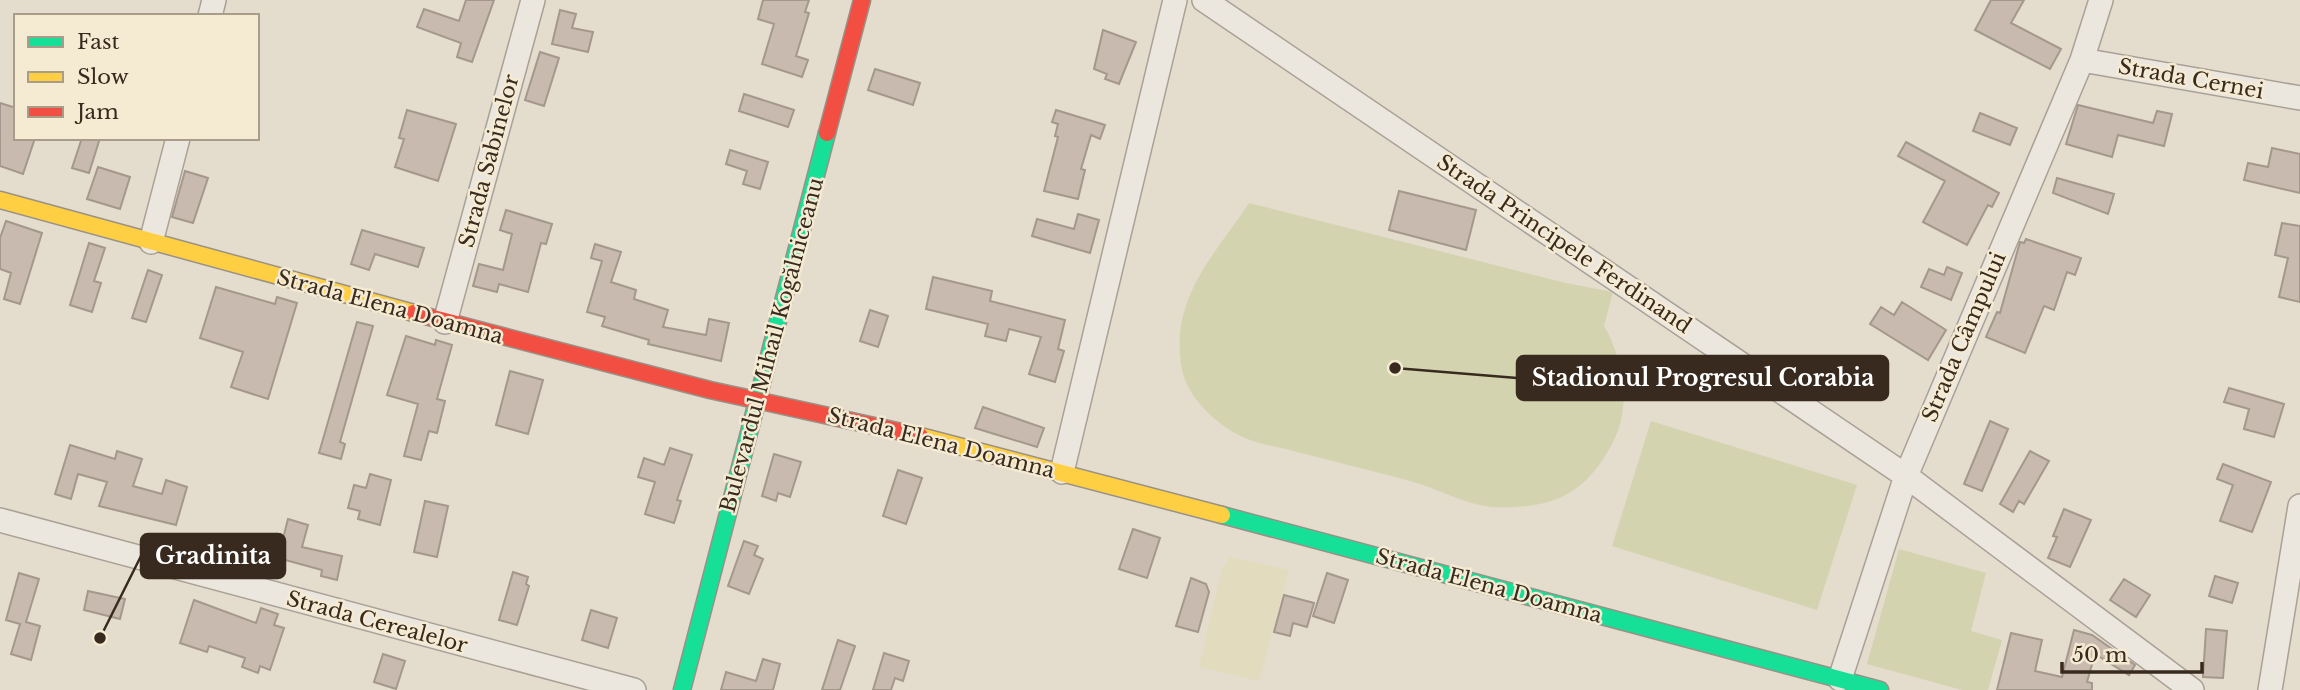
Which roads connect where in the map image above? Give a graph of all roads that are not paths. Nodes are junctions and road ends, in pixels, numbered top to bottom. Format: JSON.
{"nodes":[{"id":1,"x":533,"y":0,"type":"edge"},
{"id":2,"x":862,"y":0,"type":"edge"},
{"id":3,"x":1175,"y":0,"type":"edge"},
{"id":4,"x":1204,"y":0,"type":"edge"},
{"id":5,"x":2101,"y":0,"type":"edge"},
{"id":6,"x":2082,"y":60,"type":"junction"},
{"id":7,"x":2300,"y":98,"type":"edge"},
{"id":8,"x":177,"y":140,"type":"edge"},
{"id":9,"x":0,"y":200,"type":"edge"},
{"id":10,"x":151,"y":242,"type":"junction"},
{"id":11,"x":445,"y":322,"type":"junction"},
{"id":12,"x":758,"y":401,"type":"junction"},
{"id":13,"x":1062,"y":472,"type":"junction"},
{"id":14,"x":1906,"y":476,"type":"junction"},
{"id":15,"x":2300,"y":506,"type":"edge"},
{"id":16,"x":0,"y":520,"type":"edge"},
{"id":17,"x":1840,"y":679,"type":"junction"},
{"id":18,"x":634,"y":690,"type":"edge"},
{"id":19,"x":682,"y":690,"type":"edge"},
{"id":20,"x":1880,"y":690,"type":"edge"},
{"id":21,"x":2192,"y":690,"type":"edge"},
{"id":22,"x":2270,"y":690,"type":"edge"}],
"edges":[{"from":1,"to":11,"type":"street","name":"Strada Sabinelor"},
{"from":2,"to":12,"type":"street","name":"Bulevardul Mihail Kogălniceanu"},
{"from":3,"to":13,"type":"street"},
{"from":4,"to":14,"type":"street","name":"Strada Principele Ferdinand"},
{"from":5,"to":6,"type":"street","name":"Strada Câmpului"},
{"from":6,"to":7,"type":"street","name":"Strada Cernei"},
{"from":6,"to":14,"type":"street","name":"Strada Câmpului"},
{"from":8,"to":10,"type":"street"},
{"from":9,"to":10,"type":"street","name":"Strada Elena Doamna"},
{"from":10,"to":11,"type":"street","name":"Strada Elena Doamna"},
{"from":11,"to":12,"type":"street","name":"Strada Elena Doamna"},
{"from":12,"to":13,"type":"street","name":"Strada Elena Doamna"},
{"from":12,"to":19,"type":"street","name":"Bulevardul Mihail Kogălniceanu"},
{"from":13,"to":17,"type":"street","name":"Strada Elena Doamna"},
{"from":14,"to":17,"type":"street","name":"Strada Câmpului"},
{"from":14,"to":21,"type":"street","name":"Strada Principele Ferdinand"},
{"from":15,"to":22,"type":"street"},
{"from":16,"to":18,"type":"street","name":"Strada Cerealelor"},
{"from":17,"to":20,"type":"street","name":"Strada Elena Doamna"}]}
